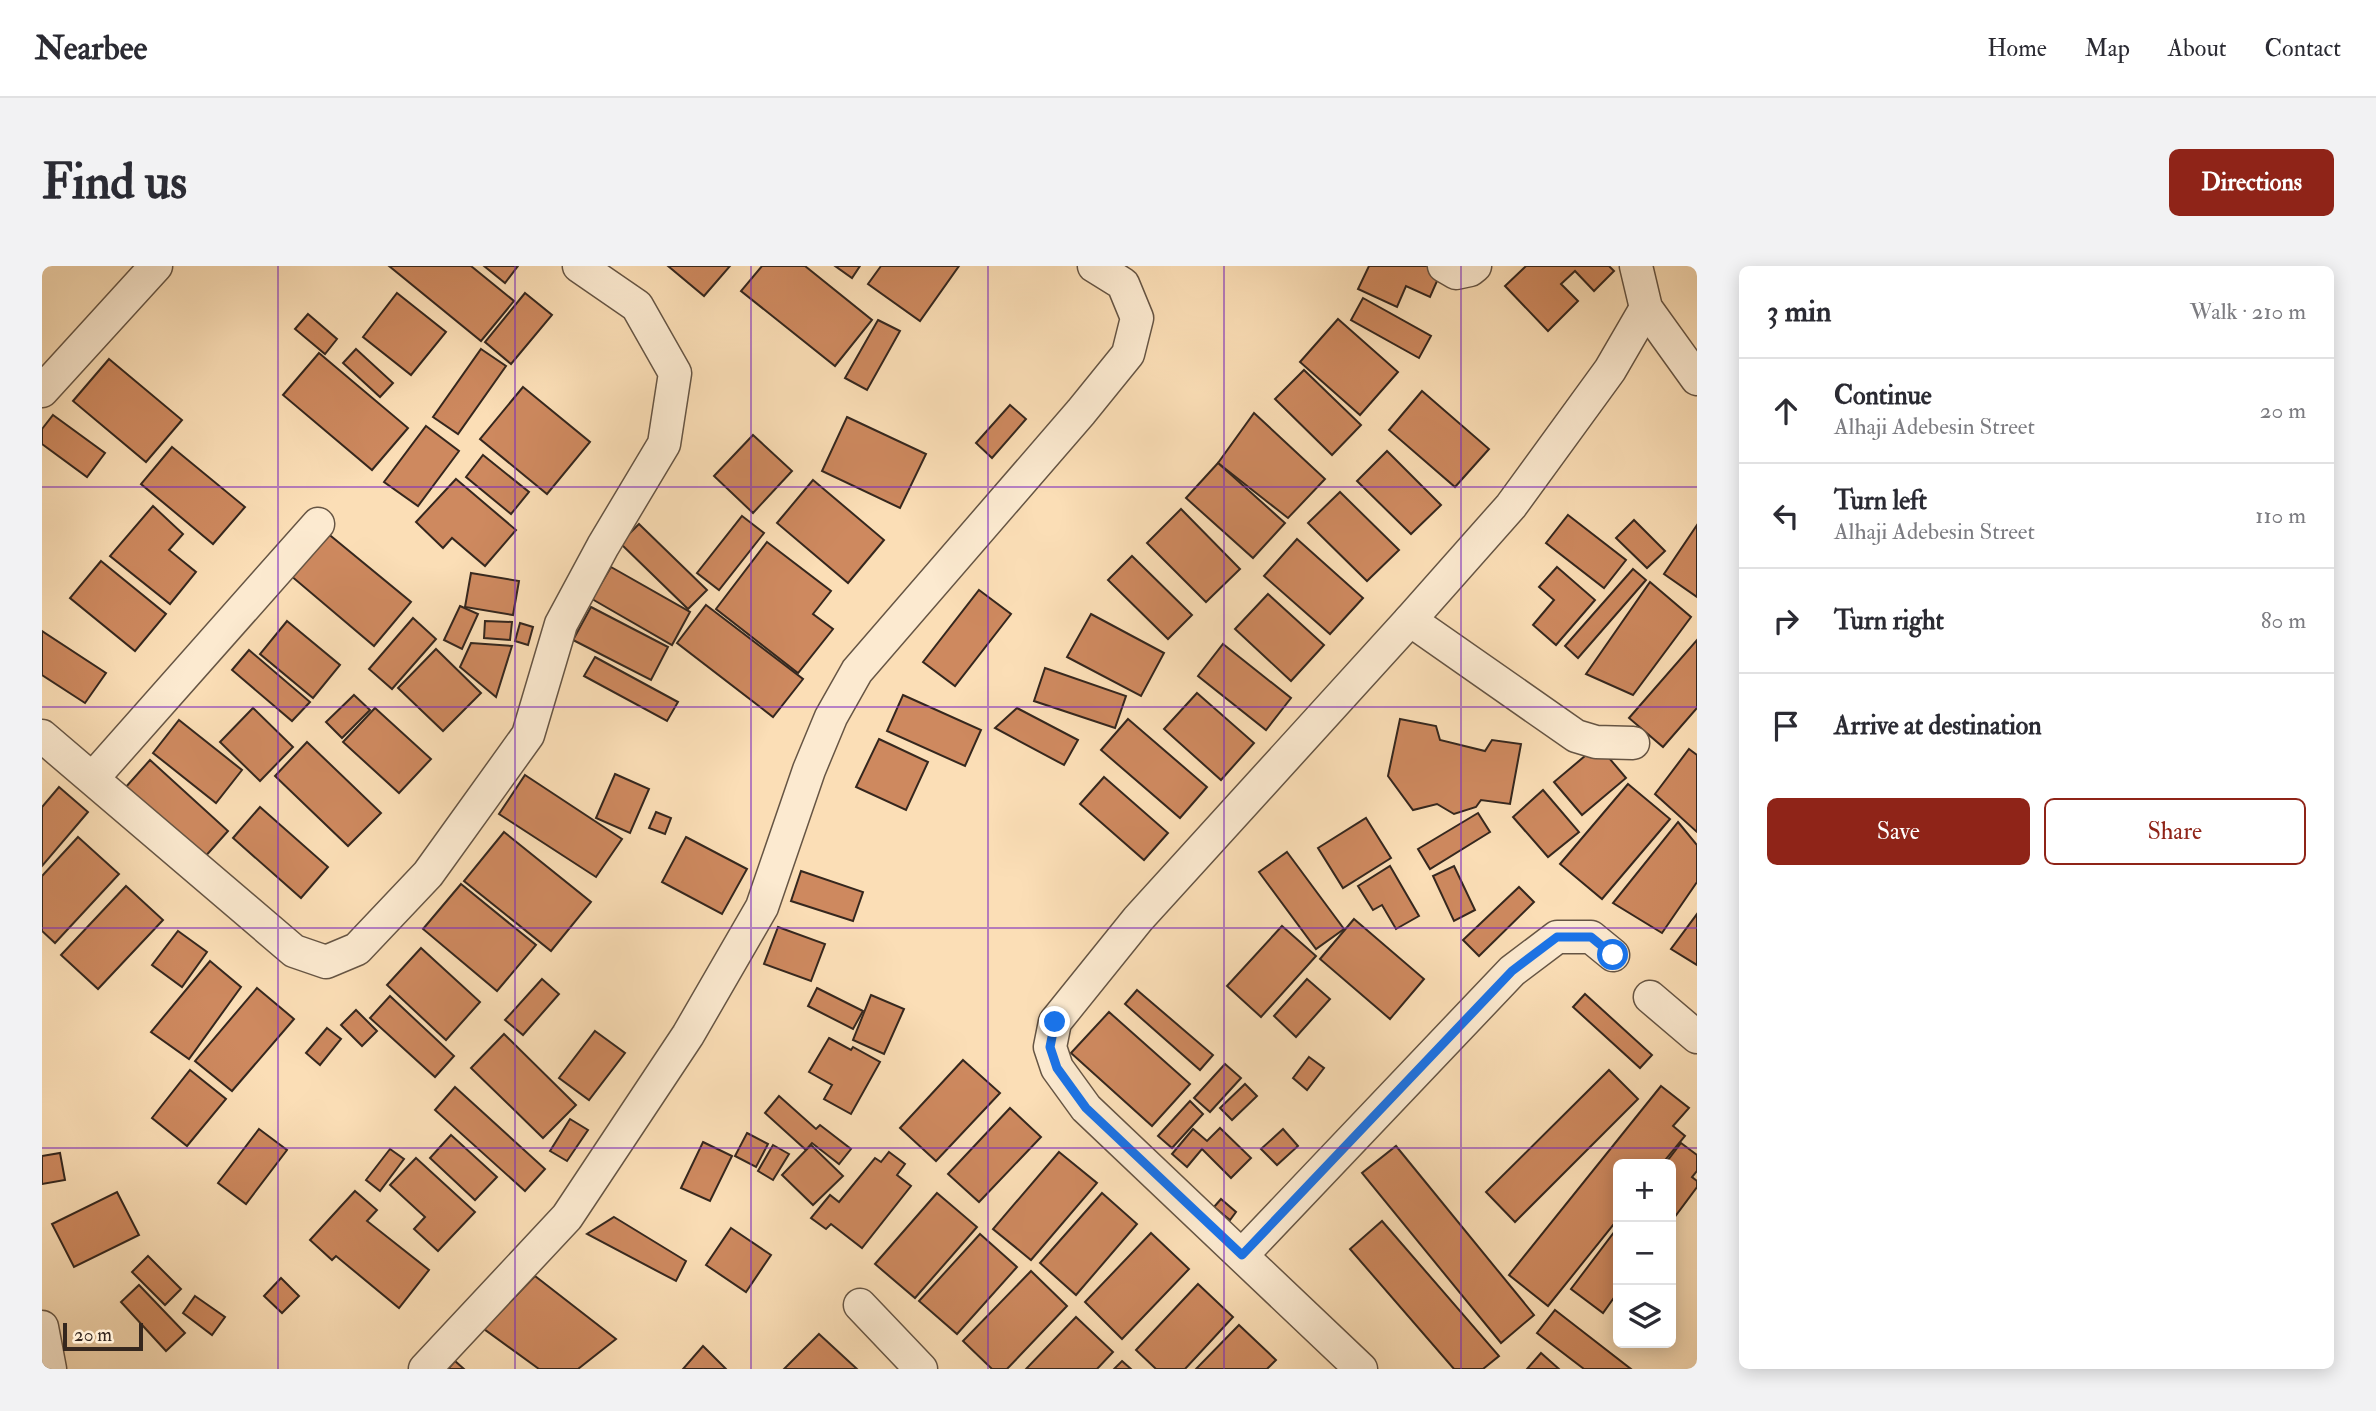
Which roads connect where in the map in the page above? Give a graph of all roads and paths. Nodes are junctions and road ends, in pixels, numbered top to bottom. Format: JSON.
{"nodes":[{"id":1,"x":156,"y":266,"type":"edge"},
{"id":2,"x":579,"y":266,"type":"edge"},
{"id":3,"x":1094,"y":266,"type":"edge"},
{"id":4,"x":1444,"y":266,"type":"edge"},
{"id":5,"x":1475,"y":266,"type":"edge"},
{"id":6,"x":1636,"y":266,"type":"edge"},
{"id":7,"x":1646,"y":308,"type":"junction"},
{"id":8,"x":1697,"y":379,"type":"edge"},
{"id":9,"x":42,"y":391,"type":"edge"},
{"id":10,"x":318,"y":524,"type":"dead end"},
{"id":11,"x":1410,"y":620,"type":"junction"},
{"id":12,"x":42,"y":736,"type":"edge"},
{"id":13,"x":1633,"y":743,"type":"dead end"},
{"id":14,"x":93,"y":778,"type":"junction"},
{"id":15,"x":1613,"y":955,"type":"dead end"},
{"id":16,"x":1650,"y":997,"type":"dead end"},
{"id":17,"x":1697,"y":1037,"type":"edge"},
{"id":18,"x":1242,"y":1255,"type":"junction"},
{"id":19,"x":860,"y":1305,"type":"dead end"},
{"id":20,"x":42,"y":1327,"type":"edge"},
{"id":21,"x":50,"y":1369,"type":"edge"},
{"id":22,"x":425,"y":1369,"type":"edge"},
{"id":23,"x":921,"y":1369,"type":"edge"},
{"id":24,"x":1361,"y":1369,"type":"edge"}],
"edges":[{"from":1,"to":9,"type":"street"},
{"from":2,"to":14,"type":"street"},
{"from":3,"to":22,"type":"street"},
{"from":4,"to":5,"type":"street"},
{"from":6,"to":7,"type":"street"},
{"from":7,"to":8,"type":"street"},
{"from":7,"to":11,"type":"street"},
{"from":10,"to":14,"type":"street"},
{"from":11,"to":13,"type":"street"},
{"from":11,"to":18,"type":"street"},
{"from":12,"to":14,"type":"street"},
{"from":15,"to":18,"type":"street"},
{"from":16,"to":17,"type":"street"},
{"from":18,"to":24,"type":"street"},
{"from":19,"to":23,"type":"street"},
{"from":20,"to":21,"type":"street"}]}
